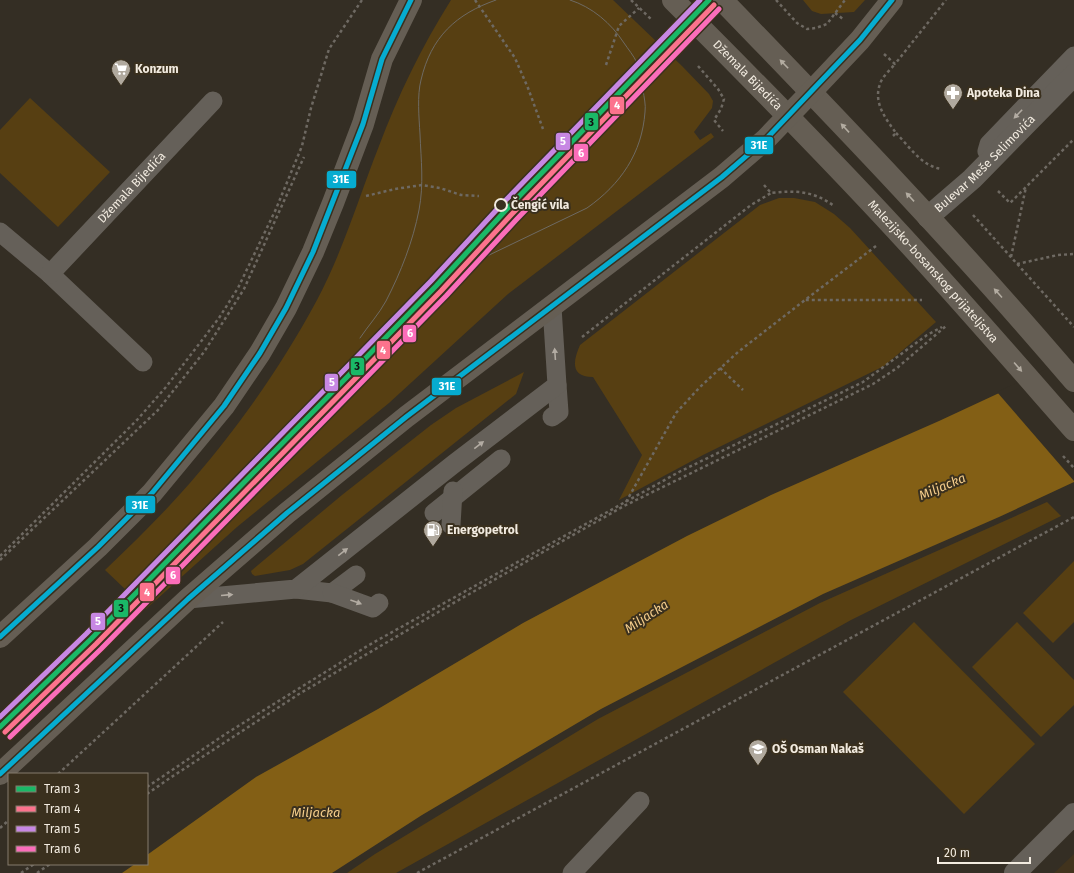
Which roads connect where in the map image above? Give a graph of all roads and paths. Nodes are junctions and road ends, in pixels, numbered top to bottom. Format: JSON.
{"nodes":[{"id":1,"x":362,"y":0,"type":"edge"},
{"id":2,"x":411,"y":0,"type":"edge"},
{"id":3,"x":475,"y":0,"type":"edge"},
{"id":4,"x":631,"y":0,"type":"edge"},
{"id":5,"x":673,"y":0,"type":"edge"},
{"id":6,"x":722,"y":0,"type":"edge"},
{"id":7,"x":776,"y":0,"type":"edge"},
{"id":8,"x":845,"y":0,"type":"edge"},
{"id":9,"x":892,"y":0,"type":"edge"},
{"id":10,"x":946,"y":0,"type":"edge"},
{"id":11,"x":639,"y":8,"type":"junction"},
{"id":12,"x":654,"y":22,"type":"dead end"},
{"id":13,"x":882,"y":52,"type":"dead end"},
{"id":14,"x":1074,"y":56,"type":"edge"},
{"id":15,"x":895,"y":64,"type":"junction"},
{"id":16,"x":606,"y":65,"type":"dead end"},
{"id":17,"x":698,"y":66,"type":"dead end"},
{"id":18,"x":1074,"y":76,"type":"edge"},
{"id":19,"x":811,"y":92,"type":"junction"},
{"id":20,"x":214,"y":102,"type":"dead end"},
{"id":21,"x":788,"y":116,"type":"junction"},
{"id":22,"x":543,"y":129,"type":"dead end"},
{"id":23,"x":723,"y":131,"type":"dead end"},
{"id":24,"x":896,"y":133,"type":"junction"},
{"id":25,"x":893,"y":136,"type":"dead end"},
{"id":26,"x":1074,"y":139,"type":"edge"},
{"id":27,"x":304,"y":157,"type":"dead end"},
{"id":28,"x":994,"y":157,"type":"junction"},
{"id":29,"x":944,"y":169,"type":"dead end"},
{"id":30,"x":764,"y":185,"type":"dead end"},
{"id":31,"x":1027,"y":186,"type":"junction"},
{"id":32,"x":997,"y":189,"type":"dead end"},
{"id":33,"x":771,"y":193,"type":"junction"},
{"id":34,"x":479,"y":196,"type":"dead end"},
{"id":35,"x":333,"y":203,"type":"junction"},
{"id":36,"x":840,"y":210,"type":"dead end"},
{"id":37,"x":971,"y":213,"type":"dead end"},
{"id":38,"x":928,"y":217,"type":"junction"},
{"id":39,"x":0,"y":232,"type":"edge"},
{"id":40,"x":872,"y":242,"type":"dead end"},
{"id":41,"x":876,"y":246,"type":"junction"},
{"id":42,"x":881,"y":251,"type":"dead end"},
{"id":43,"x":1074,"y":253,"type":"edge"},
{"id":44,"x":1011,"y":257,"type":"junction"},
{"id":45,"x":1017,"y":264,"type":"junction"},
{"id":46,"x":50,"y":274,"type":"junction"},
{"id":47,"x":920,"y":294,"type":"dead end"},
{"id":48,"x":805,"y":300,"type":"junction"},
{"id":49,"x":552,"y":307,"type":"junction"},
{"id":50,"x":947,"y":324,"type":"junction"},
{"id":51,"x":1074,"y":327,"type":"edge"},
{"id":52,"x":952,"y":329,"type":"dead end"},
{"id":53,"x":582,"y":337,"type":"dead end"},
{"id":54,"x":143,"y":362,"type":"dead end"},
{"id":55,"x":720,"y":368,"type":"junction"},
{"id":56,"x":1074,"y":381,"type":"edge"},
{"id":57,"x":557,"y":385,"type":"junction"},
{"id":58,"x":743,"y":390,"type":"dead end"},
{"id":59,"x":552,"y":417,"type":"dead end"},
{"id":60,"x":1074,"y":430,"type":"edge"},
{"id":61,"x":501,"y":459,"type":"dead end"},
{"id":62,"x":455,"y":463,"type":"junction"},
{"id":63,"x":453,"y":498,"type":"junction"},
{"id":64,"x":626,"y":502,"type":"junction"},
{"id":65,"x":624,"y":506,"type":"junction"},
{"id":66,"x":434,"y":513,"type":"dead end"},
{"id":67,"x":1074,"y":517,"type":"edge"},
{"id":68,"x":450,"y":525,"type":"dead end"},
{"id":69,"x":0,"y":556,"type":"edge"},
{"id":70,"x":0,"y":560,"type":"edge"},
{"id":71,"x":356,"y":575,"type":"dead end"},
{"id":72,"x":296,"y":589,"type":"junction"},
{"id":73,"x":332,"y":593,"type":"junction"},
{"id":74,"x":188,"y":599,"type":"junction"},
{"id":75,"x":379,"y":603,"type":"dead end"},
{"id":76,"x":225,"y":620,"type":"dead end"},
{"id":77,"x":0,"y":637,"type":"edge"},
{"id":78,"x":59,"y":773,"type":"edge"},
{"id":79,"x":0,"y":774,"type":"edge"},
{"id":80,"x":148,"y":786,"type":"edge"},
{"id":81,"x":148,"y":793,"type":"edge"},
{"id":82,"x":640,"y":801,"type":"dead end"},
{"id":83,"x":1074,"y":814,"type":"edge"},
{"id":84,"x":8,"y":821,"type":"edge"},
{"id":85,"x":0,"y":828,"type":"edge"},
{"id":86,"x":33,"y":865,"type":"edge"},
{"id":87,"x":49,"y":865,"type":"edge"},
{"id":88,"x":21,"y":873,"type":"edge"},
{"id":89,"x":37,"y":873,"type":"edge"},
{"id":90,"x":417,"y":873,"type":"edge"},
{"id":91,"x":572,"y":873,"type":"edge"},
{"id":92,"x":1015,"y":873,"type":"edge"}],
"edges":[{"from":1,"to":69,"type":"path"},
{"from":2,"to":35,"type":"main road"},
{"from":3,"to":22,"type":"path"},
{"from":4,"to":11,"type":"path"},
{"from":5,"to":21,"type":"main road","name":"Džemala Bijedića"},
{"from":19,"to":6,"type":"main road","one_way":true},
{"from":7,"to":8,"type":"path"},
{"from":9,"to":19,"type":"main road"},
{"from":10,"to":15,"type":"path"},
{"from":11,"to":12,"type":"path"},
{"from":11,"to":16,"type":"path"},
{"from":13,"to":15,"type":"path"},
{"from":14,"to":28,"type":"lane","one_way":true},
{"from":15,"to":24,"type":"path"},
{"from":17,"to":23,"type":"path"},
{"from":18,"to":28,"type":"street","name":"Bulevar Meše Selimovića"},
{"from":19,"to":21,"type":"main road"},
{"from":38,"to":19,"type":"main road","one_way":true},
{"from":20,"to":46,"type":"lane","name":"Džemala Bijedića"},
{"from":21,"to":49,"type":"main road"},
{"from":21,"to":60,"type":"main road","name":"Malezijsko-bosanskog prijateljstva","one_way":true},
{"from":24,"to":25,"type":"path"},
{"from":24,"to":29,"type":"path"},
{"from":26,"to":31,"type":"path"},
{"from":27,"to":70,"type":"path"},
{"from":28,"to":38,"type":"street","name":"Bulevar Meše Selimovića"},
{"from":30,"to":33,"type":"path"},
{"from":31,"to":32,"type":"path"},
{"from":31,"to":44,"type":"path"},
{"from":33,"to":36,"type":"path"},
{"from":33,"to":53,"type":"path"},
{"from":34,"to":35,"type":"path"},
{"from":35,"to":77,"type":"main road"},
{"from":37,"to":44,"type":"path"},
{"from":56,"to":38,"type":"main road","one_way":true},
{"from":39,"to":46,"type":"lane"},
{"from":40,"to":41,"type":"path"},
{"from":41,"to":42,"type":"path"},
{"from":41,"to":48,"type":"path"},
{"from":43,"to":45,"type":"path"},
{"from":44,"to":45,"type":"path"},
{"from":45,"to":51,"type":"path"},
{"from":46,"to":54,"type":"lane"},
{"from":47,"to":48,"type":"path"},
{"from":48,"to":55,"type":"path"},
{"from":57,"to":49,"type":"lane","one_way":true},
{"from":49,"to":74,"type":"main road"},
{"from":50,"to":52,"type":"path"},
{"from":50,"to":64,"type":"path"},
{"from":50,"to":65,"type":"path"},
{"from":55,"to":58,"type":"path"},
{"from":55,"to":64,"type":"path"},
{"from":57,"to":59,"type":"lane"},
{"from":62,"to":57,"type":"lane","one_way":true},
{"from":61,"to":63,"type":"lane"},
{"from":62,"to":63,"type":"lane"},
{"from":72,"to":62,"type":"lane","one_way":true},
{"from":63,"to":66,"type":"lane"},
{"from":63,"to":68,"type":"lane"},
{"from":64,"to":65,"type":"path"},
{"from":64,"to":80,"type":"path"},
{"from":65,"to":81,"type":"path"},
{"from":67,"to":90,"type":"path"},
{"from":71,"to":73,"type":"lane"},
{"from":72,"to":73,"type":"lane"},
{"from":74,"to":72,"type":"lane","one_way":true},
{"from":73,"to":75,"type":"lane","one_way":true},
{"from":74,"to":79,"type":"main road"},
{"from":76,"to":78,"type":"path"},
{"from":82,"to":91,"type":"lane"},
{"from":83,"to":92,"type":"street"},
{"from":84,"to":85,"type":"path"},
{"from":86,"to":88,"type":"path"},
{"from":87,"to":89,"type":"path"}]}
